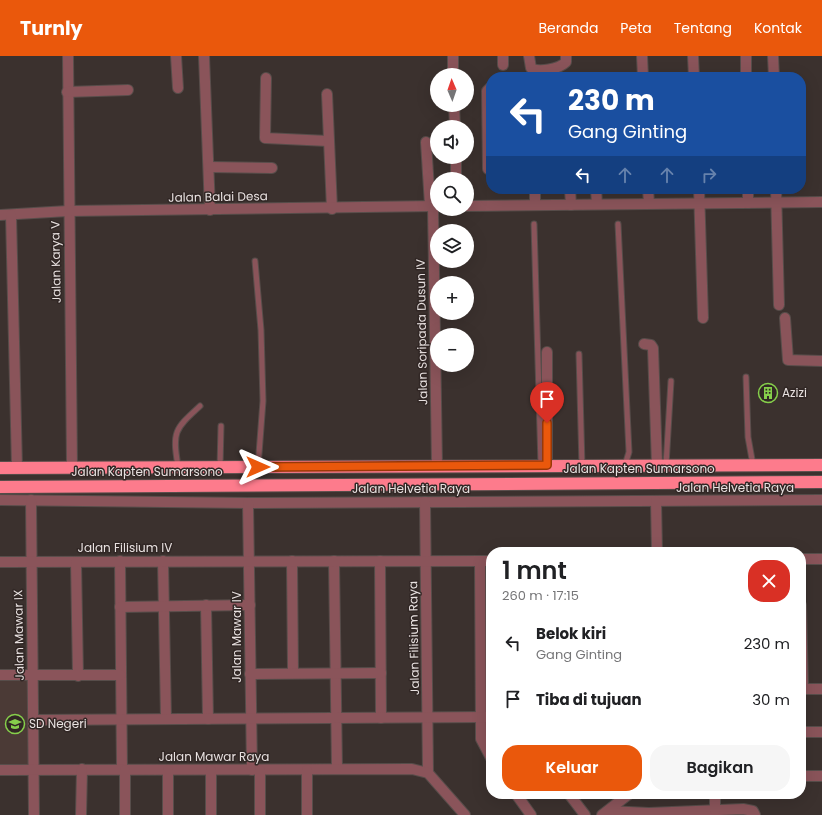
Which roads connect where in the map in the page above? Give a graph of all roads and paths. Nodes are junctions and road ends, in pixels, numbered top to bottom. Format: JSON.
{"nodes":[{"id":1,"x":68,"y":56,"type":"edge"},
{"id":2,"x":176,"y":56,"type":"edge"},
{"id":3,"x":204,"y":56,"type":"edge"},
{"id":4,"x":453,"y":56,"type":"edge"},
{"id":5,"x":529,"y":56,"type":"edge"},
{"id":6,"x":566,"y":56,"type":"edge"},
{"id":7,"x":642,"y":56,"type":"edge"},
{"id":8,"x":693,"y":56,"type":"edge"},
{"id":9,"x":746,"y":56,"type":"edge"},
{"id":10,"x":773,"y":56,"type":"edge"},
{"id":11,"x":453,"y":68,"type":"edge"},
{"id":12,"x":643,"y":72,"type":"edge"},
{"id":13,"x":694,"y":72,"type":"edge"},
{"id":14,"x":746,"y":72,"type":"edge"},
{"id":15,"x":774,"y":72,"type":"edge"},
{"id":16,"x":266,"y":78,"type":"dead end"},
{"id":17,"x":178,"y":88,"type":"dead end"},
{"id":18,"x":128,"y":90,"type":"dead end"},
{"id":19,"x":67,"y":92,"type":"junction"},
{"id":20,"x":327,"y":94,"type":"dead end"},
{"id":21,"x":328,"y":140,"type":"junction"},
{"id":22,"x":426,"y":142,"type":"dead end"},
{"id":23,"x":209,"y":167,"type":"junction"},
{"id":24,"x":272,"y":168,"type":"dead end"},
{"id":25,"x":430,"y":179,"type":"edge"},
{"id":26,"x":535,"y":194,"type":"edge"},
{"id":27,"x":570,"y":194,"type":"edge"},
{"id":28,"x":596,"y":194,"type":"edge"},
{"id":29,"x":648,"y":194,"type":"edge"},
{"id":30,"x":699,"y":194,"type":"edge"},
{"id":31,"x":748,"y":194,"type":"edge"},
{"id":32,"x":776,"y":194,"type":"edge"},
{"id":33,"x":700,"y":202,"type":"junction"},
{"id":34,"x":822,"y":202,"type":"edge"},
{"id":35,"x":649,"y":203,"type":"junction"},
{"id":36,"x":748,"y":203,"type":"junction"},
{"id":37,"x":776,"y":203,"type":"junction"},
{"id":38,"x":535,"y":204,"type":"junction"},
{"id":39,"x":597,"y":204,"type":"junction"},
{"id":40,"x":570,"y":205,"type":"junction"},
{"id":41,"x":430,"y":206,"type":"edge"},
{"id":42,"x":474,"y":206,"type":"edge"},
{"id":43,"x":332,"y":208,"type":"junction"},
{"id":44,"x":210,"y":210,"type":"junction"},
{"id":45,"x":68,"y":211,"type":"junction"},
{"id":46,"x":0,"y":215,"type":"edge"},
{"id":47,"x":11,"y":215,"type":"junction"},
{"id":48,"x":433,"y":216,"type":"edge"},
{"id":49,"x":534,"y":224,"type":"dead end"},
{"id":50,"x":618,"y":224,"type":"dead end"},
{"id":51,"x":255,"y":261,"type":"dead end"},
{"id":52,"x":779,"y":306,"type":"dead end"},
{"id":53,"x":703,"y":318,"type":"dead end"},
{"id":54,"x":785,"y":318,"type":"dead end"},
{"id":55,"x":644,"y":344,"type":"dead end"},
{"id":56,"x":547,"y":352,"type":"dead end"},
{"id":57,"x":579,"y":354,"type":"dead end"},
{"id":58,"x":822,"y":361,"type":"edge"},
{"id":59,"x":746,"y":377,"type":"dead end"},
{"id":60,"x":671,"y":381,"type":"dead end"},
{"id":61,"x":200,"y":406,"type":"dead end"},
{"id":62,"x":221,"y":426,"type":"dead end"},
{"id":63,"x":437,"y":462,"type":"junction"},
{"id":64,"x":544,"y":465,"type":"junction"},
{"id":65,"x":625,"y":465,"type":"junction"},
{"id":66,"x":661,"y":465,"type":"junction"},
{"id":67,"x":754,"y":465,"type":"junction"},
{"id":68,"x":822,"y":465,"type":"edge"},
{"id":69,"x":343,"y":466,"type":"junction"},
{"id":70,"x":582,"y":466,"type":"junction"},
{"id":71,"x":178,"y":467,"type":"junction"},
{"id":72,"x":220,"y":467,"type":"junction"},
{"id":73,"x":258,"y":467,"type":"junction"},
{"id":74,"x":0,"y":468,"type":"edge"},
{"id":75,"x":17,"y":468,"type":"junction"},
{"id":76,"x":72,"y":468,"type":"junction"},
{"id":77,"x":822,"y":482,"type":"edge"},
{"id":78,"x":344,"y":485,"type":"junction"},
{"id":79,"x":0,"y":487,"type":"edge"},
{"id":80,"x":0,"y":500,"type":"edge"},
{"id":81,"x":31,"y":500,"type":"junction"},
{"id":82,"x":822,"y":500,"type":"edge"},
{"id":83,"x":656,"y":501,"type":"junction"},
{"id":84,"x":425,"y":502,"type":"junction"},
{"id":85,"x":248,"y":503,"type":"junction"},
{"id":86,"x":658,"y":547,"type":"edge"},
{"id":87,"x":822,"y":558,"type":"edge"},
{"id":88,"x":806,"y":559,"type":"edge"},
{"id":89,"x":249,"y":560,"type":"junction"},
{"id":90,"x":120,"y":561,"type":"junction"},
{"id":91,"x":163,"y":561,"type":"junction"},
{"id":92,"x":292,"y":561,"type":"junction"},
{"id":93,"x":334,"y":561,"type":"junction"},
{"id":94,"x":380,"y":561,"type":"junction"},
{"id":95,"x":426,"y":561,"type":"junction"},
{"id":96,"x":0,"y":562,"type":"edge"},
{"id":97,"x":31,"y":562,"type":"junction"},
{"id":98,"x":76,"y":562,"type":"junction"},
{"id":99,"x":480,"y":562,"type":"junction"},
{"id":100,"x":486,"y":562,"type":"edge"},
{"id":101,"x":206,"y":605,"type":"junction"},
{"id":102,"x":250,"y":605,"type":"junction"},
{"id":103,"x":164,"y":606,"type":"junction"},
{"id":104,"x":120,"y":607,"type":"junction"},
{"id":105,"x":293,"y":673,"type":"junction"},
{"id":106,"x":336,"y":673,"type":"junction"},
{"id":107,"x":380,"y":673,"type":"junction"},
{"id":108,"x":250,"y":674,"type":"junction"},
{"id":109,"x":0,"y":675,"type":"edge"},
{"id":110,"x":121,"y":675,"type":"junction"},
{"id":111,"x":33,"y":676,"type":"junction"},
{"id":112,"x":78,"y":676,"type":"junction"},
{"id":113,"x":806,"y":689,"type":"edge"},
{"id":114,"x":822,"y":689,"type":"edge"},
{"id":115,"x":429,"y":717,"type":"junction"},
{"id":116,"x":486,"y":717,"type":"edge"},
{"id":117,"x":336,"y":718,"type":"junction"},
{"id":118,"x":381,"y":718,"type":"junction"},
{"id":119,"x":208,"y":719,"type":"junction"},
{"id":120,"x":251,"y":719,"type":"junction"},
{"id":121,"x":33,"y":720,"type":"junction"},
{"id":122,"x":121,"y":720,"type":"junction"},
{"id":123,"x":166,"y":720,"type":"junction"},
{"id":124,"x":806,"y":732,"type":"edge"},
{"id":125,"x":822,"y":732,"type":"edge"},
{"id":126,"x":486,"y":751,"type":"edge"},
{"id":127,"x":82,"y":769,"type":"junction"},
{"id":128,"x":337,"y":769,"type":"junction"},
{"id":129,"x":0,"y":770,"type":"edge"},
{"id":130,"x":34,"y":770,"type":"junction"},
{"id":131,"x":123,"y":770,"type":"junction"},
{"id":132,"x":168,"y":770,"type":"junction"},
{"id":133,"x":211,"y":770,"type":"junction"},
{"id":134,"x":256,"y":770,"type":"junction"},
{"id":135,"x":307,"y":770,"type":"junction"},
{"id":136,"x":428,"y":773,"type":"junction"},
{"id":137,"x":806,"y":776,"type":"edge"},
{"id":138,"x":822,"y":776,"type":"edge"},
{"id":139,"x":520,"y":799,"type":"edge"},
{"id":140,"x":573,"y":799,"type":"edge"},
{"id":141,"x":623,"y":799,"type":"edge"},
{"id":142,"x":715,"y":799,"type":"edge"},
{"id":143,"x":715,"y":811,"type":"junction"},
{"id":144,"x":605,"y":813,"type":"edge"},
{"id":145,"x":34,"y":815,"type":"edge"},
{"id":146,"x":82,"y":815,"type":"edge"},
{"id":147,"x":125,"y":815,"type":"edge"},
{"id":148,"x":168,"y":815,"type":"edge"},
{"id":149,"x":211,"y":815,"type":"edge"},
{"id":150,"x":260,"y":815,"type":"edge"},
{"id":151,"x":307,"y":815,"type":"edge"},
{"id":152,"x":465,"y":815,"type":"edge"},
{"id":153,"x":531,"y":815,"type":"edge"},
{"id":154,"x":585,"y":815,"type":"edge"},
{"id":155,"x":755,"y":815,"type":"edge"}],
"edges":[{"from":1,"to":19,"type":"street","name":"Jalan Karya V"},
{"from":2,"to":17,"type":"street"},
{"from":3,"to":23,"type":"street"},
{"from":4,"to":11,"type":"street"},
{"from":5,"to":6,"type":"street"},
{"from":7,"to":12,"type":"street"},
{"from":8,"to":13,"type":"street"},
{"from":9,"to":14,"type":"street"},
{"from":10,"to":15,"type":"street"},
{"from":16,"to":21,"type":"street"},
{"from":18,"to":19,"type":"street"},
{"from":19,"to":45,"type":"street","name":"Jalan Karya V"},
{"from":20,"to":21,"type":"street"},
{"from":21,"to":43,"type":"street"},
{"from":22,"to":25,"type":"street","name":"Jalan Soripada Dusun IV"},
{"from":23,"to":24,"type":"street"},
{"from":23,"to":44,"type":"street"},
{"from":26,"to":38,"type":"street"},
{"from":27,"to":40,"type":"street"},
{"from":28,"to":39,"type":"street"},
{"from":29,"to":35,"type":"street"},
{"from":30,"to":33,"type":"street"},
{"from":31,"to":36,"type":"street"},
{"from":32,"to":37,"type":"street"},
{"from":33,"to":35,"type":"street"},
{"from":33,"to":36,"type":"street"},
{"from":33,"to":53,"type":"street"},
{"from":34,"to":37,"type":"street"},
{"from":35,"to":39,"type":"street"},
{"from":36,"to":37,"type":"street"},
{"from":37,"to":52,"type":"street"},
{"from":38,"to":40,"type":"street"},
{"from":38,"to":42,"type":"street"},
{"from":39,"to":40,"type":"street"},
{"from":41,"to":43,"type":"street","name":"Jalan Balai Desa"},
{"from":43,"to":44,"type":"street","name":"Jalan Balai Desa"},
{"from":44,"to":45,"type":"street","name":"Jalan Balai Desa"},
{"from":45,"to":47,"type":"street","name":"Jalan Balai Desa"},
{"from":45,"to":76,"type":"street","name":"Jalan Karya V"},
{"from":46,"to":47,"type":"street","name":"Jalan Balai Desa"},
{"from":47,"to":75,"type":"street"},
{"from":48,"to":63,"type":"street","name":"Jalan Soripada Dusun IV"},
{"from":49,"to":64,"type":"lane"},
{"from":50,"to":65,"type":"lane"},
{"from":51,"to":73,"type":"lane"},
{"from":54,"to":58,"type":"street"},
{"from":55,"to":66,"type":"street"},
{"from":56,"to":64,"type":"street"},
{"from":57,"to":70,"type":"lane"},
{"from":59,"to":67,"type":"lane"},
{"from":60,"to":66,"type":"lane"},
{"from":61,"to":71,"type":"lane"},
{"from":62,"to":72,"type":"lane"},
{"from":63,"to":64,"type":"highway","name":"Jalan Kapten Sumarsono"},
{"from":63,"to":69,"type":"highway","name":"Jalan Kapten Sumarsono"},
{"from":64,"to":70,"type":"highway","name":"Jalan Kapten Sumarsono"},
{"from":65,"to":66,"type":"highway","name":"Jalan Kapten Sumarsono"},
{"from":65,"to":70,"type":"highway","name":"Jalan Kapten Sumarsono"},
{"from":66,"to":67,"type":"highway","name":"Jalan Kapten Sumarsono"},
{"from":67,"to":68,"type":"highway","name":"Jalan Kapten Sumarsono"},
{"from":69,"to":73,"type":"highway","name":"Jalan Kapten Sumarsono"},
{"from":69,"to":78,"type":"highway"},
{"from":71,"to":72,"type":"highway","name":"Jalan Kapten Sumarsono"},
{"from":71,"to":76,"type":"highway","name":"Jalan Kapten Sumarsono"},
{"from":72,"to":73,"type":"highway","name":"Jalan Kapten Sumarsono"},
{"from":74,"to":75,"type":"highway","name":"Jalan Kapten Sumarsono"},
{"from":75,"to":76,"type":"highway","name":"Jalan Kapten Sumarsono"},
{"from":77,"to":78,"type":"highway","name":"Jalan Kapten Sumarsono"},
{"from":78,"to":79,"type":"highway","name":"Jalan Kapten Sumarsono"},
{"from":80,"to":81,"type":"street","name":"Jalan Helvetia Raya"},
{"from":81,"to":85,"type":"street","name":"Jalan Helvetia Raya"},
{"from":81,"to":97,"type":"street","name":"Jalan Mawar IX"},
{"from":82,"to":83,"type":"street","name":"Jalan Helvetia Raya"},
{"from":83,"to":84,"type":"street","name":"Jalan Helvetia Raya"},
{"from":83,"to":86,"type":"street"},
{"from":84,"to":85,"type":"street","name":"Jalan Helvetia Raya"},
{"from":84,"to":95,"type":"street","name":"Jalan Filisium Raya"},
{"from":85,"to":89,"type":"street","name":"Jalan Mawar IV"},
{"from":87,"to":88,"type":"street"},
{"from":89,"to":91,"type":"street","name":"Jalan Filisium IV"},
{"from":89,"to":92,"type":"street","name":"Jalan Filisium IV"},
{"from":89,"to":102,"type":"street","name":"Jalan Mawar IV"},
{"from":90,"to":91,"type":"street","name":"Jalan Filisium IV"},
{"from":90,"to":98,"type":"street","name":"Jalan Filisium IV"},
{"from":90,"to":104,"type":"street"},
{"from":91,"to":103,"type":"street"},
{"from":92,"to":93,"type":"street","name":"Jalan Filisium IV"},
{"from":92,"to":105,"type":"street"},
{"from":93,"to":94,"type":"street","name":"Jalan Filisium IV"},
{"from":93,"to":106,"type":"street"},
{"from":94,"to":95,"type":"street","name":"Jalan Filisium IV"},
{"from":94,"to":107,"type":"street"},
{"from":95,"to":99,"type":"street","name":"Jalan Filisium IV"},
{"from":95,"to":115,"type":"street","name":"Jalan Filisium Raya"},
{"from":96,"to":97,"type":"street","name":"Jalan Filisium IV"},
{"from":97,"to":98,"type":"street","name":"Jalan Filisium IV"},
{"from":97,"to":111,"type":"street","name":"Jalan Mawar IX"},
{"from":98,"to":112,"type":"street"},
{"from":99,"to":100,"type":"street","name":"Jalan Filisium IV"},
{"from":99,"to":116,"type":"street"},
{"from":101,"to":102,"type":"street"},
{"from":101,"to":103,"type":"street"},
{"from":101,"to":119,"type":"street"},
{"from":102,"to":108,"type":"street","name":"Jalan Mawar IV"},
{"from":103,"to":104,"type":"street"},
{"from":103,"to":123,"type":"street"},
{"from":104,"to":110,"type":"street"},
{"from":105,"to":106,"type":"street"},
{"from":105,"to":108,"type":"street"},
{"from":106,"to":107,"type":"street"},
{"from":106,"to":117,"type":"street"},
{"from":107,"to":118,"type":"street"},
{"from":108,"to":120,"type":"street","name":"Jalan Mawar IV"},
{"from":109,"to":111,"type":"street"},
{"from":110,"to":112,"type":"street"},
{"from":110,"to":122,"type":"street"},
{"from":111,"to":112,"type":"street"},
{"from":111,"to":121,"type":"street","name":"Jalan Mawar IX"},
{"from":113,"to":114,"type":"street"},
{"from":115,"to":116,"type":"street"},
{"from":115,"to":118,"type":"street"},
{"from":115,"to":136,"type":"street","name":"Jalan Filisium Raya"},
{"from":116,"to":126,"type":"street"},
{"from":117,"to":118,"type":"street"},
{"from":117,"to":120,"type":"street"},
{"from":117,"to":128,"type":"street"},
{"from":119,"to":120,"type":"street"},
{"from":119,"to":123,"type":"street"},
{"from":120,"to":134,"type":"street","name":"Jalan Mawar IV"},
{"from":121,"to":122,"type":"street"},
{"from":121,"to":130,"type":"street","name":"Jalan Mawar IX"},
{"from":122,"to":123,"type":"street"},
{"from":122,"to":131,"type":"street"},
{"from":124,"to":125,"type":"street"},
{"from":127,"to":130,"type":"street","name":"Jalan Mawar Raya"},
{"from":127,"to":131,"type":"street","name":"Jalan Mawar Raya"},
{"from":127,"to":146,"type":"street"},
{"from":128,"to":135,"type":"street","name":"Jalan Mawar Raya"},
{"from":128,"to":136,"type":"street","name":"Jalan Mawar Raya"},
{"from":129,"to":130,"type":"street","name":"Jalan Mawar Raya"},
{"from":130,"to":145,"type":"street","name":"Jalan Mawar IX"},
{"from":131,"to":132,"type":"street","name":"Jalan Mawar Raya"},
{"from":131,"to":147,"type":"street"},
{"from":132,"to":133,"type":"street","name":"Jalan Mawar Raya"},
{"from":132,"to":148,"type":"street"},
{"from":133,"to":134,"type":"street","name":"Jalan Mawar Raya"},
{"from":133,"to":149,"type":"street"},
{"from":134,"to":135,"type":"street","name":"Jalan Mawar Raya"},
{"from":134,"to":150,"type":"street","name":"Jalan Mawar IV"},
{"from":135,"to":151,"type":"street"},
{"from":136,"to":152,"type":"street"},
{"from":137,"to":138,"type":"street"},
{"from":139,"to":153,"type":"street"},
{"from":140,"to":154,"type":"street"},
{"from":141,"to":144,"type":"street"},
{"from":142,"to":143,"type":"street"},
{"from":143,"to":144,"type":"street"},
{"from":143,"to":155,"type":"street"}]}
